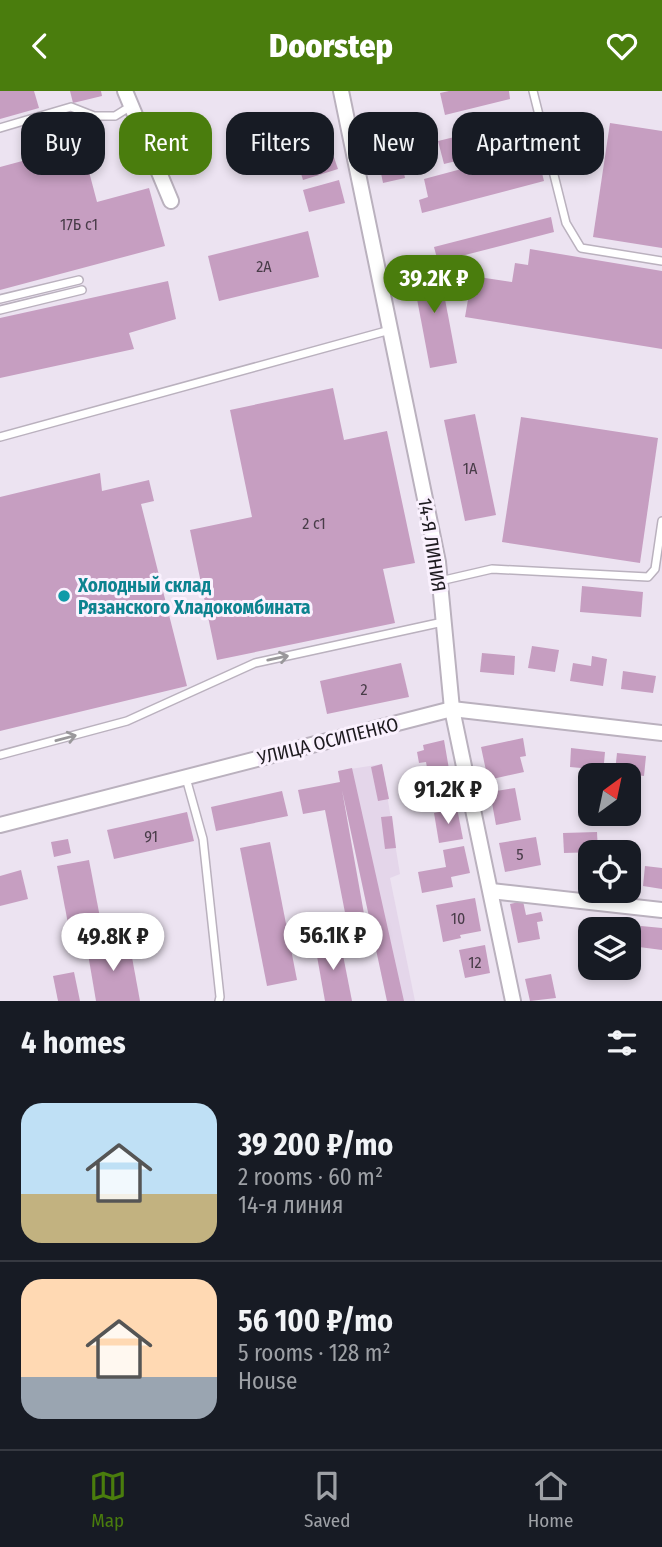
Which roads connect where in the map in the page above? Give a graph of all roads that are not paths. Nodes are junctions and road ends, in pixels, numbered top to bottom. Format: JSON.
{"nodes":[{"id":1,"x":125,"y":91,"type":"edge"},
{"id":2,"x":341,"y":91,"type":"edge"},
{"id":3,"x":533,"y":91,"type":"edge"},
{"id":4,"x":131,"y":106,"type":"junction"},
{"id":5,"x":0,"y":128,"type":"edge"},
{"id":6,"x":171,"y":201,"type":"dead end"},
{"id":7,"x":662,"y":261,"type":"edge"},
{"id":8,"x":79,"y":279,"type":"dead end"},
{"id":9,"x":82,"y":290,"type":"dead end"},
{"id":10,"x":0,"y":299,"type":"edge"},
{"id":11,"x":0,"y":310,"type":"edge"},
{"id":12,"x":390,"y":330,"type":"junction"},
{"id":13,"x":0,"y":437,"type":"edge"},
{"id":14,"x":662,"y":521,"type":"edge"},
{"id":15,"x":439,"y":581,"type":"junction"},
{"id":16,"x":443,"y":622,"type":"junction"},
{"id":17,"x":452,"y":709,"type":"junction"},
{"id":18,"x":662,"y":733,"type":"edge"},
{"id":19,"x":0,"y":755,"type":"edge"},
{"id":20,"x":186,"y":778,"type":"junction"},
{"id":21,"x":0,"y":825,"type":"edge"},
{"id":22,"x":491,"y":891,"type":"junction"},
{"id":23,"x":662,"y":910,"type":"edge"},
{"id":24,"x":219,"y":1001,"type":"edge"},
{"id":25,"x":513,"y":1001,"type":"edge"}],
"edges":[{"from":1,"to":4,"type":"street"},
{"from":2,"to":12,"type":"street","name":"14-Я ЛИНИЯ"},
{"from":3,"to":7,"type":"lane"},
{"from":4,"to":5,"type":"lane"},
{"from":4,"to":6,"type":"street"},
{"from":8,"to":10,"type":"lane"},
{"from":9,"to":11,"type":"lane"},
{"from":12,"to":13,"type":"lane"},
{"from":12,"to":15,"type":"street","name":"14-Я ЛИНИЯ"},
{"from":14,"to":15,"type":"lane"},
{"from":15,"to":16,"type":"street","name":"14-Я ЛИНИЯ"},
{"from":16,"to":17,"type":"street","name":"14-Я ЛИНИЯ"},
{"from":19,"to":16,"type":"lane","one_way":true},
{"from":17,"to":18,"type":"street","name":"УЛИЦА ОСИПЕНКО"},
{"from":17,"to":20,"type":"street","name":"УЛИЦА ОСИПЕНКО"},
{"from":17,"to":22,"type":"street","name":"14-Я ЛИНИЯ"},
{"from":20,"to":21,"type":"street","name":"УЛИЦА ОСИПЕНКО"},
{"from":20,"to":24,"type":"lane"},
{"from":22,"to":23,"type":"street"},
{"from":22,"to":25,"type":"street","name":"14-Я ЛИНИЯ"}]}
